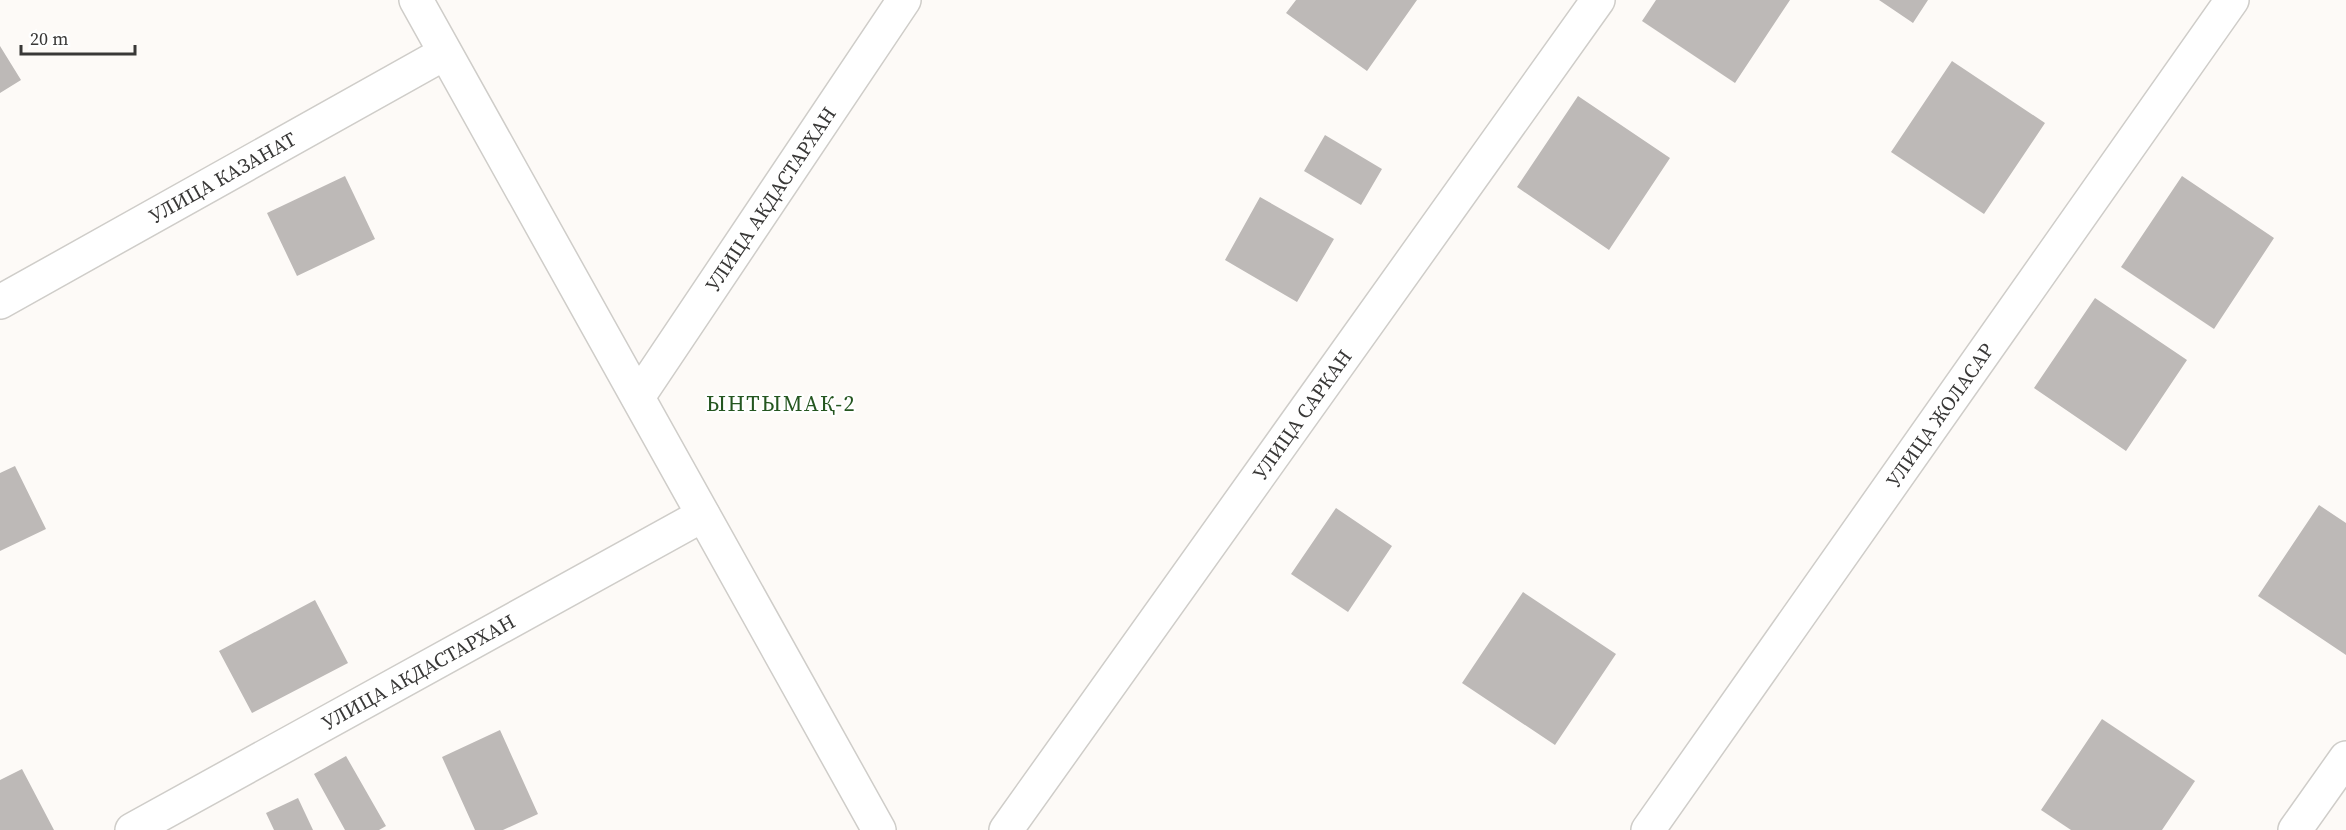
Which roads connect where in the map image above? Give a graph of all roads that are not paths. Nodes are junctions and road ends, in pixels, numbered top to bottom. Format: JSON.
{"nodes":[{"id":1,"x":416,"y":0,"type":"edge"},
{"id":2,"x":904,"y":0,"type":"edge"},
{"id":3,"x":1598,"y":0,"type":"edge"},
{"id":4,"x":2232,"y":0,"type":"edge"},
{"id":5,"x":445,"y":53,"type":"junction"},
{"id":6,"x":0,"y":302,"type":"edge"},
{"id":7,"x":638,"y":397,"type":"junction"},
{"id":8,"x":703,"y":514,"type":"junction"},
{"id":9,"x":2346,"y":758,"type":"edge"},
{"id":10,"x":132,"y":830,"type":"edge"},
{"id":11,"x":879,"y":830,"type":"edge"},
{"id":12,"x":1006,"y":830,"type":"edge"},
{"id":13,"x":1647,"y":830,"type":"edge"},
{"id":14,"x":2295,"y":830,"type":"edge"}],
"edges":[{"from":1,"to":5,"type":"street"},
{"from":2,"to":7,"type":"street","name":"УЛИЦА АКДАСТАРХАН"},
{"from":3,"to":12,"type":"street","name":"УЛИЦА САРКАН"},
{"from":4,"to":13,"type":"street","name":"УЛИЦА ЖОЛАСАР"},
{"from":5,"to":6,"type":"street","name":"УЛИЦА КАЗАНАТ"},
{"from":5,"to":7,"type":"street"},
{"from":7,"to":8,"type":"street"},
{"from":8,"to":10,"type":"street","name":"УЛИЦА АКДАСТАРХАН"},
{"from":8,"to":11,"type":"street"},
{"from":9,"to":14,"type":"street"}]}
